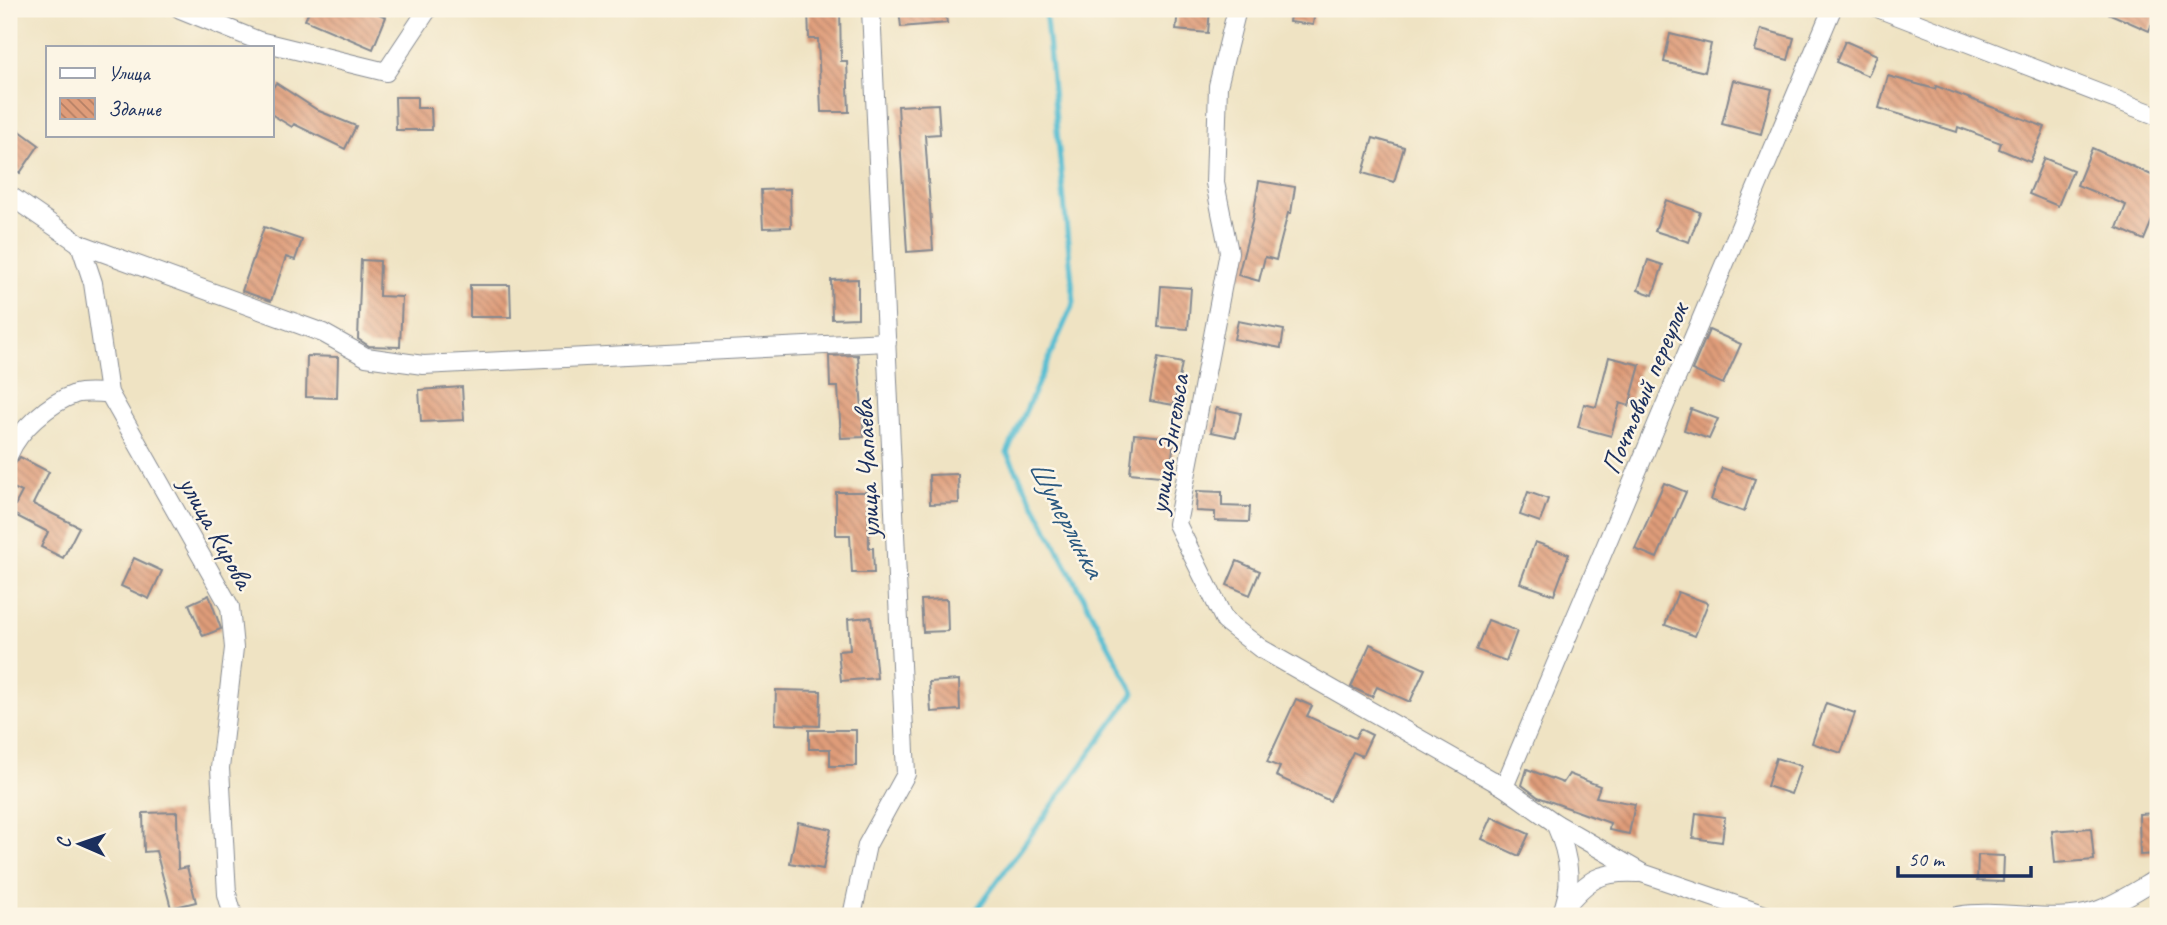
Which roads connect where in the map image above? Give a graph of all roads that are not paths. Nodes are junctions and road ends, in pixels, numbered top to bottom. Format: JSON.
{"nodes":[{"id":1,"x":180,"y":9,"type":"edge"},
{"id":2,"x":428,"y":9,"type":"edge"},
{"id":3,"x":871,"y":9,"type":"edge"},
{"id":4,"x":1237,"y":9,"type":"edge"},
{"id":5,"x":1832,"y":9,"type":"edge"},
{"id":6,"x":1880,"y":9,"type":"edge"},
{"id":7,"x":2158,"y":116,"type":"edge"},
{"id":8,"x":9,"y":195,"type":"edge"},
{"id":9,"x":80,"y":244,"type":"junction"},
{"id":10,"x":887,"y":342,"type":"junction"},
{"id":11,"x":109,"y":393,"type":"junction"},
{"id":12,"x":9,"y":454,"type":"edge"},
{"id":13,"x":1504,"y":787,"type":"junction"},
{"id":14,"x":1555,"y":823,"type":"junction"},
{"id":15,"x":1642,"y":873,"type":"junction"},
{"id":16,"x":2158,"y":878,"type":"edge"},
{"id":17,"x":1562,"y":912,"type":"edge"},
{"id":18,"x":233,"y":916,"type":"edge"},
{"id":19,"x":852,"y":916,"type":"edge"},
{"id":20,"x":1768,"y":916,"type":"edge"},
{"id":21,"x":1957,"y":916,"type":"edge"}],
"edges":[{"from":1,"to":2,"type":"street"},
{"from":3,"to":10,"type":"street","name":"улица Чапаева"},
{"from":4,"to":13,"type":"street","name":"улица Энгельса"},
{"from":5,"to":13,"type":"street","name":"Почтовый переулок"},
{"from":6,"to":7,"type":"street"},
{"from":8,"to":9,"type":"street"},
{"from":9,"to":10,"type":"street"},
{"from":9,"to":11,"type":"street"},
{"from":10,"to":19,"type":"street","name":"улица Чапаева"},
{"from":11,"to":12,"type":"street"},
{"from":11,"to":18,"type":"street","name":"улица Кирова"},
{"from":13,"to":14,"type":"street","name":"улица Энгельса"},
{"from":14,"to":15,"type":"street","name":"улица Энгельса"},
{"from":14,"to":17,"type":"street"},
{"from":15,"to":17,"type":"street"},
{"from":15,"to":20,"type":"street","name":"улица Энгельса"},
{"from":16,"to":21,"type":"street"}]}
